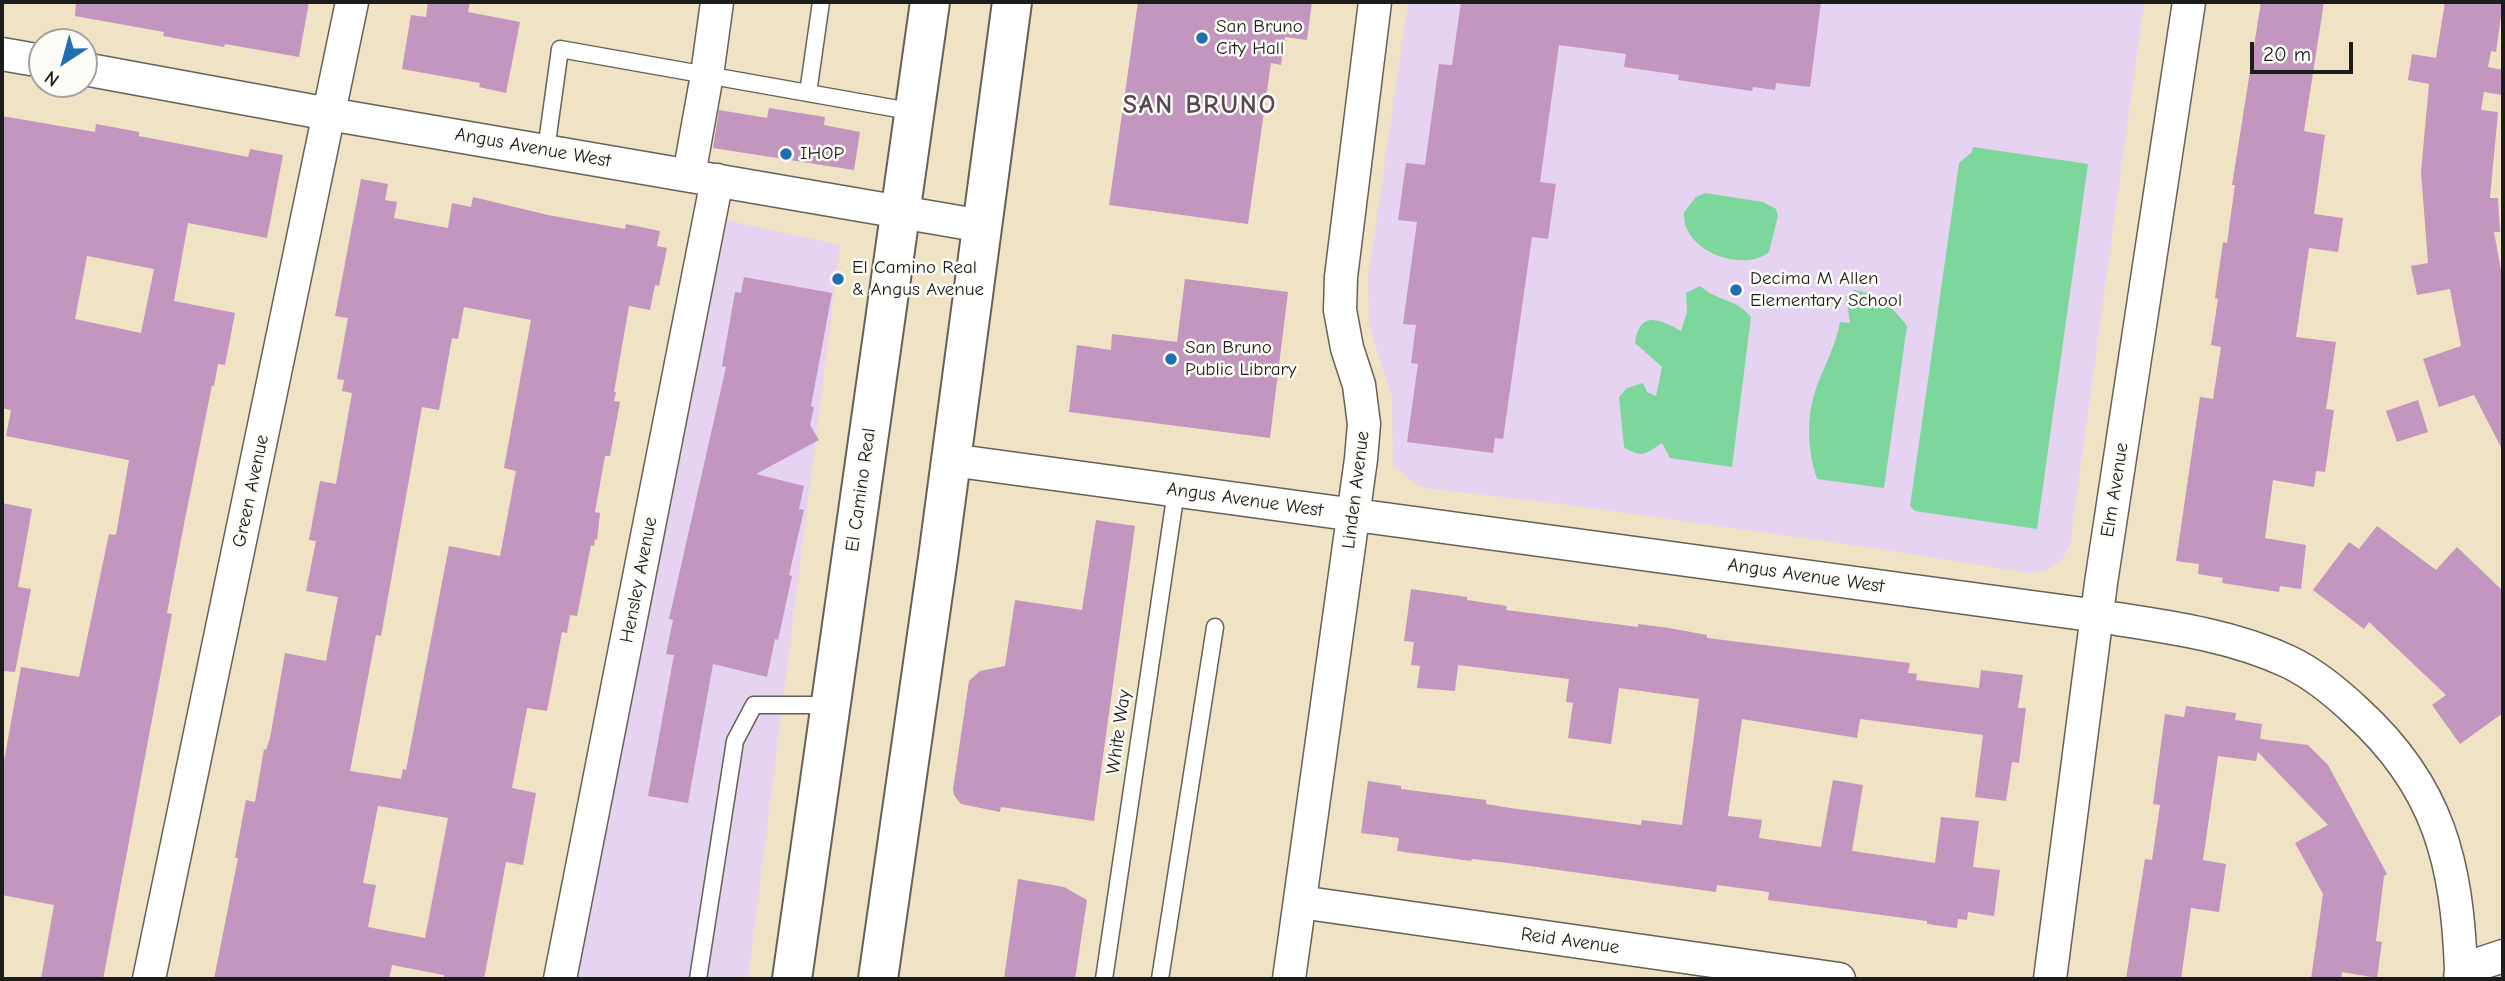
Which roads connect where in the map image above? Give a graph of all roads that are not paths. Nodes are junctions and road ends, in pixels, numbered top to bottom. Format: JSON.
{"nodes":[{"id":1,"x":352,"y":2,"type":"edge"},
{"id":2,"x":717,"y":2,"type":"edge"},
{"id":3,"x":821,"y":2,"type":"edge"},
{"id":4,"x":930,"y":2,"type":"edge"},
{"id":5,"x":1012,"y":2,"type":"edge"},
{"id":6,"x":1375,"y":2,"type":"edge"},
{"id":7,"x":2189,"y":2,"type":"edge"},
{"id":8,"x":2,"y":54,"type":"edge"},
{"id":9,"x":28,"y":59,"type":"edge"},
{"id":10,"x":98,"y":72,"type":"edge"},
{"id":11,"x":707,"y":75,"type":"junction"},
{"id":12,"x":808,"y":93,"type":"junction"},
{"id":13,"x":915,"y":112,"type":"junction"},
{"id":14,"x":330,"y":114,"type":"junction"},
{"id":15,"x":546,"y":150,"type":"junction"},
{"id":16,"x":703,"y":177,"type":"junction"},
{"id":17,"x":901,"y":211,"type":"junction"},
{"id":18,"x":982,"y":226,"type":"junction"},
{"id":19,"x":951,"y":460,"type":"junction"},
{"id":20,"x":1176,"y":491,"type":"junction"},
{"id":21,"x":1353,"y":515,"type":"junction"},
{"id":22,"x":2098,"y":616,"type":"junction"},
{"id":23,"x":1215,"y":627,"type":"dead end"},
{"id":24,"x":831,"y":705,"type":"junction"},
{"id":25,"x":1300,"y":902,"type":"junction"},
{"id":26,"x":2503,"y":956,"type":"edge"},
{"id":27,"x":2460,"y":974,"type":"edge"},
{"id":28,"x":149,"y":979,"type":"edge"},
{"id":29,"x":560,"y":979,"type":"edge"},
{"id":30,"x":698,"y":979,"type":"edge"},
{"id":31,"x":792,"y":979,"type":"edge"},
{"id":32,"x":878,"y":979,"type":"edge"},
{"id":33,"x":1104,"y":979,"type":"edge"},
{"id":34,"x":1160,"y":979,"type":"edge"},
{"id":35,"x":1290,"y":979,"type":"edge"},
{"id":36,"x":1839,"y":979,"type":"edge"},
{"id":37,"x":2050,"y":979,"type":"edge"}],
"edges":[{"from":1,"to":14,"type":"street","name":"Green Avenue"},
{"from":2,"to":11,"type":"street","name":"Hensley Avenue"},
{"from":3,"to":12,"type":"lane"},
{"from":4,"to":13,"type":"main road","name":"El Camino Real"},
{"from":5,"to":18,"type":"main road"},
{"from":6,"to":21,"type":"street","name":"Linden Avenue"},
{"from":7,"to":22,"type":"street","name":"Elm Avenue"},
{"from":8,"to":9,"type":"street"},
{"from":10,"to":14,"type":"street","name":"Angus Avenue West"},
{"from":11,"to":12,"type":"lane"},
{"from":11,"to":15,"type":"lane"},
{"from":11,"to":16,"type":"street","name":"Hensley Avenue"},
{"from":12,"to":13,"type":"lane"},
{"from":13,"to":17,"type":"main road","name":"El Camino Real"},
{"from":14,"to":15,"type":"street","name":"Angus Avenue West"},
{"from":14,"to":28,"type":"street","name":"Green Avenue"},
{"from":15,"to":16,"type":"street","name":"Angus Avenue West"},
{"from":16,"to":17,"type":"street","name":"Angus Avenue West"},
{"from":16,"to":29,"type":"street","name":"Hensley Avenue"},
{"from":17,"to":18,"type":"street","name":"Angus Avenue West"},
{"from":17,"to":24,"type":"main road","name":"El Camino Real"},
{"from":18,"to":19,"type":"main road"},
{"from":19,"to":20,"type":"street","name":"Angus Avenue West"},
{"from":19,"to":32,"type":"main road"},
{"from":20,"to":21,"type":"street","name":"Angus Avenue West"},
{"from":20,"to":33,"type":"lane","name":"White Way"},
{"from":21,"to":22,"type":"street","name":"Angus Avenue West"},
{"from":21,"to":25,"type":"street","name":"Linden Avenue"},
{"from":22,"to":27,"type":"street","name":"Angus Avenue West"},
{"from":22,"to":37,"type":"street","name":"Elm Avenue"},
{"from":23,"to":34,"type":"lane"},
{"from":24,"to":30,"type":"lane"},
{"from":24,"to":31,"type":"main road","name":"El Camino Real"},
{"from":25,"to":35,"type":"street","name":"Linden Avenue"},
{"from":25,"to":36,"type":"street","name":"Reid Avenue"},
{"from":26,"to":27,"type":"street"}]}
